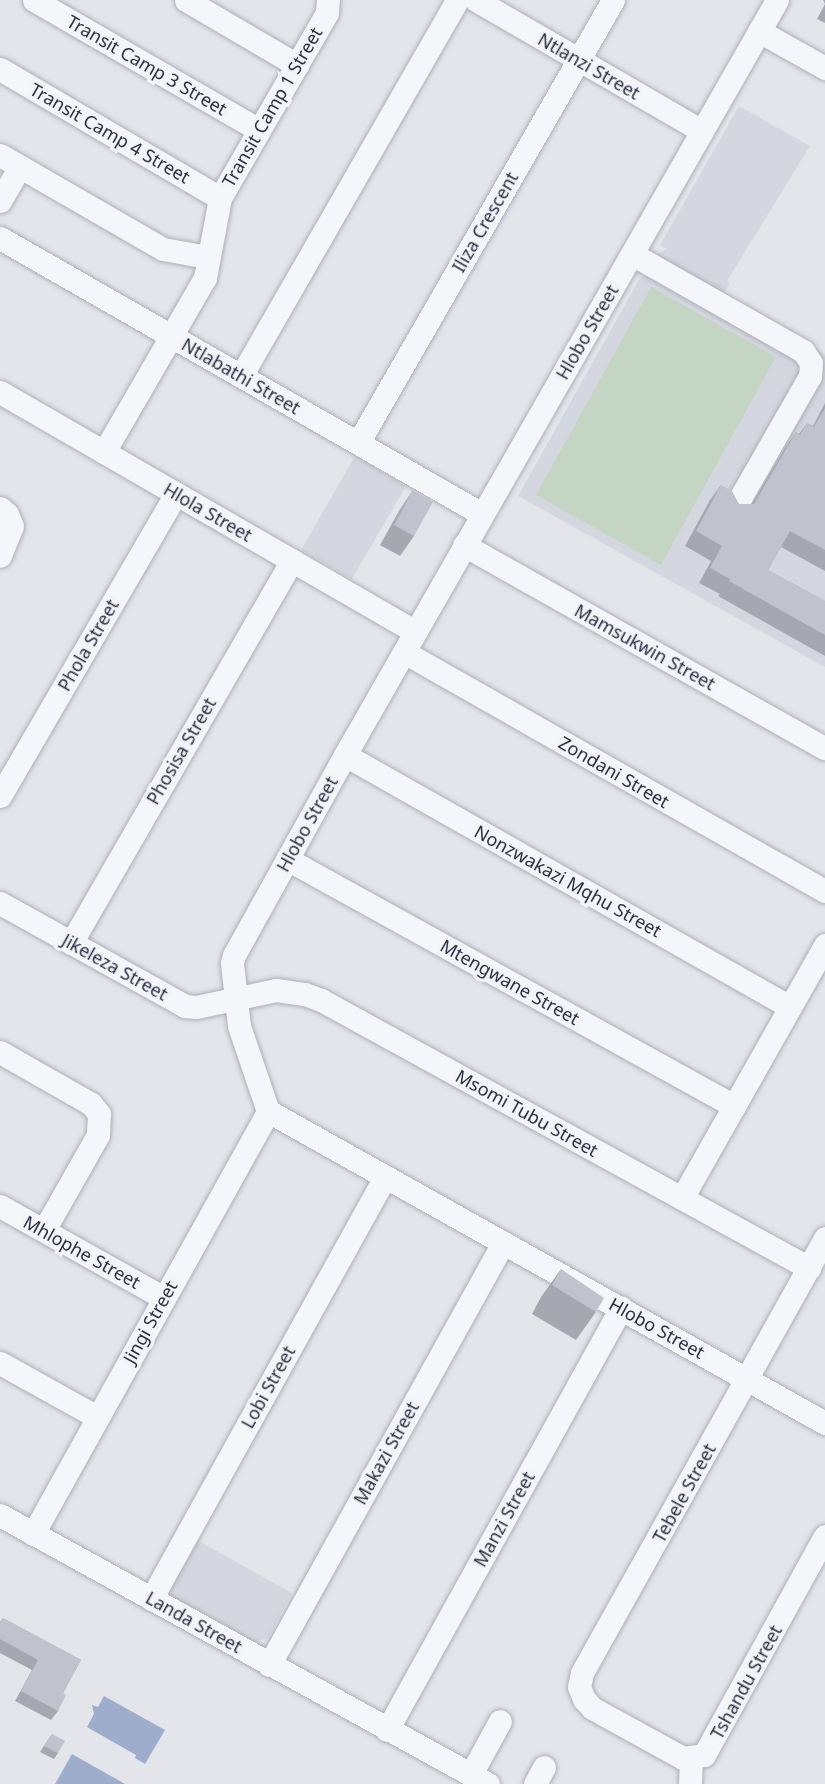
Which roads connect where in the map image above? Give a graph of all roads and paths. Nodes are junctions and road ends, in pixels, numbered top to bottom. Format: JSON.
{"nodes":[{"id":1,"x":34,"y":0,"type":"edge"},
{"id":2,"x":186,"y":0,"type":"edge"},
{"id":3,"x":328,"y":0,"type":"edge"},
{"id":4,"x":457,"y":0,"type":"edge"},
{"id":5,"x":476,"y":0,"type":"edge"},
{"id":6,"x":613,"y":0,"type":"edge"},
{"id":7,"x":777,"y":0,"type":"edge"},
{"id":8,"x":759,"y":31,"type":"junction"},
{"id":9,"x":579,"y":60,"type":"junction"},
{"id":10,"x":297,"y":65,"type":"junction"},
{"id":11,"x":825,"y":68,"type":"edge"},
{"id":12,"x":0,"y":69,"type":"edge"},
{"id":13,"x":259,"y":130,"type":"junction"},
{"id":14,"x":702,"y":131,"type":"junction"},
{"id":15,"x":10,"y":161,"type":"edge"},
{"id":16,"x":220,"y":198,"type":"junction"},
{"id":17,"x":0,"y":201,"type":"edge"},
{"id":18,"x":0,"y":238,"type":"edge"},
{"id":19,"x":632,"y":254,"type":"junction"},
{"id":20,"x":208,"y":257,"type":"junction"},
{"id":21,"x":173,"y":337,"type":"junction"},
{"id":22,"x":241,"y":376,"type":"junction"},
{"id":23,"x":0,"y":392,"type":"edge"},
{"id":24,"x":358,"y":443,"type":"junction"},
{"id":25,"x":104,"y":452,"type":"junction"},
{"id":26,"x":176,"y":493,"type":"junction"},
{"id":27,"x":735,"y":507,"type":"edge"},
{"id":28,"x":0,"y":508,"type":"edge"},
{"id":29,"x":482,"y":514,"type":"junction"},
{"id":30,"x":464,"y":545,"type":"junction"},
{"id":31,"x":0,"y":555,"type":"edge"},
{"id":32,"x":292,"y":560,"type":"junction"},
{"id":33,"x":415,"y":632,"type":"junction"},
{"id":34,"x":404,"y":652,"type":"junction"},
{"id":35,"x":825,"y":748,"type":"edge"},
{"id":36,"x":345,"y":755,"type":"junction"},
{"id":37,"x":0,"y":796,"type":"edge"},
{"id":38,"x":287,"y":859,"type":"junction"},
{"id":39,"x":825,"y":891,"type":"edge"},
{"id":40,"x":0,"y":903,"type":"edge"},
{"id":41,"x":71,"y":943,"type":"junction"},
{"id":42,"x":825,"y":945,"type":"edge"},
{"id":43,"x":236,"y":996,"type":"junction"},
{"id":44,"x":790,"y":1007,"type":"junction"},
{"id":45,"x":0,"y":1052,"type":"edge"},
{"id":46,"x":734,"y":1106,"type":"junction"},
{"id":47,"x":268,"y":1111,"type":"junction"},
{"id":48,"x":385,"y":1176,"type":"junction"},
{"id":49,"x":682,"y":1198,"type":"junction"},
{"id":50,"x":0,"y":1206,"type":"edge"},
{"id":51,"x":44,"y":1230,"type":"junction"},
{"id":52,"x":825,"y":1238,"type":"edge"},
{"id":53,"x":503,"y":1242,"type":"junction"},
{"id":54,"x":808,"y":1268,"type":"junction"},
{"id":55,"x":164,"y":1298,"type":"junction"},
{"id":56,"x":621,"y":1308,"type":"junction"},
{"id":57,"x":0,"y":1363,"type":"edge"},
{"id":58,"x":748,"y":1379,"type":"junction"},
{"id":59,"x":97,"y":1417,"type":"junction"},
{"id":60,"x":825,"y":1423,"type":"edge"},
{"id":61,"x":0,"y":1515,"type":"edge"},
{"id":62,"x":33,"y":1534,"type":"junction"},
{"id":63,"x":825,"y":1536,"type":"edge"},
{"id":64,"x":151,"y":1599,"type":"junction"},
{"id":65,"x":269,"y":1665,"type":"junction"},
{"id":66,"x":500,"y":1721,"type":"dead end"},
{"id":67,"x":387,"y":1730,"type":"junction"},
{"id":68,"x":691,"y":1759,"type":"junction"},
{"id":69,"x":478,"y":1780,"type":"edge"},
{"id":70,"x":690,"y":1784,"type":"edge"}],
"edges":[{"from":1,"to":13,"type":"street","name":"Transit Camp 3 Street"},
{"from":2,"to":10,"type":"street"},
{"from":3,"to":10,"type":"street","name":"Transit Camp 1 Street"},
{"from":4,"to":22,"type":"street"},
{"from":5,"to":9,"type":"street","name":"Ntlanzi Street"},
{"from":6,"to":9,"type":"street","name":"Iliza Crescent"},
{"from":7,"to":8,"type":"street","name":"Hlobo Street"},
{"from":8,"to":11,"type":"street"},
{"from":8,"to":14,"type":"street","name":"Hlobo Street"},
{"from":9,"to":14,"type":"street","name":"Ntlanzi Street"},
{"from":9,"to":24,"type":"street","name":"Iliza Crescent"},
{"from":10,"to":13,"type":"street","name":"Transit Camp 1 Street"},
{"from":12,"to":16,"type":"street","name":"Transit Camp 4 Street"},
{"from":13,"to":16,"type":"street","name":"Transit Camp 1 Street"},
{"from":14,"to":19,"type":"street","name":"Hlobo Street"},
{"from":15,"to":17,"type":"street"},
{"from":15,"to":20,"type":"street"},
{"from":16,"to":20,"type":"street","name":"Transit Camp 1 Street"},
{"from":18,"to":21,"type":"street","name":"Ntlabathi Street"},
{"from":19,"to":27,"type":"street"},
{"from":19,"to":29,"type":"street","name":"Hlobo Street"},
{"from":20,"to":21,"type":"street","name":"Transit Camp 1 Street"},
{"from":21,"to":22,"type":"street","name":"Ntlabathi Street"},
{"from":21,"to":25,"type":"street","name":"Transit Camp 1 Street"},
{"from":22,"to":24,"type":"street","name":"Ntlabathi Street"},
{"from":23,"to":25,"type":"street","name":"Hlola Street"},
{"from":24,"to":29,"type":"street","name":"Ntlabathi Street"},
{"from":25,"to":26,"type":"street","name":"Hlola Street"},
{"from":26,"to":32,"type":"street","name":"Hlola Street"},
{"from":26,"to":37,"type":"street","name":"Phola Street"},
{"from":28,"to":31,"type":"street"},
{"from":29,"to":30,"type":"street","name":"Hlobo Street"},
{"from":30,"to":33,"type":"street","name":"Hlobo Street"},
{"from":30,"to":35,"type":"street","name":"Mamsukwin Street"},
{"from":32,"to":33,"type":"street","name":"Hlola Street"},
{"from":32,"to":41,"type":"street","name":"Phosisa Street"},
{"from":33,"to":34,"type":"street","name":"Hlobo Street"},
{"from":34,"to":36,"type":"street","name":"Hlobo Street"},
{"from":34,"to":39,"type":"street","name":"Zondani Street"},
{"from":36,"to":38,"type":"street","name":"Hlobo Street"},
{"from":36,"to":44,"type":"street","name":"Nonzwakazi Mqhu Street"},
{"from":38,"to":43,"type":"street","name":"Hlobo Street"},
{"from":38,"to":46,"type":"street","name":"Mtengwane Street"},
{"from":40,"to":41,"type":"street","name":"Jikeleza Street"},
{"from":41,"to":43,"type":"street","name":"Jikeleza Street"},
{"from":42,"to":44,"type":"street"},
{"from":43,"to":47,"type":"street","name":"Hlobo Street"},
{"from":43,"to":49,"type":"street","name":"Msomi Tubu Street"},
{"from":44,"to":46,"type":"street"},
{"from":45,"to":51,"type":"street"},
{"from":46,"to":49,"type":"street"},
{"from":47,"to":48,"type":"street","name":"Hlobo Street"},
{"from":47,"to":55,"type":"street","name":"Jingi Street"},
{"from":48,"to":53,"type":"street","name":"Hlobo Street"},
{"from":48,"to":64,"type":"street","name":"Lobi Street"},
{"from":49,"to":54,"type":"street","name":"Msomi Tubu Street"},
{"from":50,"to":51,"type":"street","name":"Mhlophe Street"},
{"from":51,"to":55,"type":"street","name":"Mhlophe Street"},
{"from":52,"to":54,"type":"street","name":"Tebele Street"},
{"from":53,"to":56,"type":"street","name":"Hlobo Street"},
{"from":53,"to":65,"type":"street","name":"Makazi Street"},
{"from":54,"to":58,"type":"street","name":"Tebele Street"},
{"from":55,"to":59,"type":"street","name":"Jingi Street"},
{"from":56,"to":58,"type":"street","name":"Hlobo Street"},
{"from":56,"to":67,"type":"street","name":"Manzi Street"},
{"from":57,"to":59,"type":"street"},
{"from":58,"to":60,"type":"street","name":"Hlobo Street"},
{"from":58,"to":68,"type":"street","name":"Tebele Street"},
{"from":59,"to":62,"type":"street","name":"Jingi Street"},
{"from":61,"to":62,"type":"street","name":"Landa Street"},
{"from":62,"to":64,"type":"street","name":"Landa Street"},
{"from":63,"to":68,"type":"street","name":"Tshandu Street"},
{"from":64,"to":65,"type":"street","name":"Landa Street"},
{"from":65,"to":67,"type":"street","name":"Landa Street"},
{"from":66,"to":69,"type":"street"},
{"from":67,"to":69,"type":"street","name":"Landa Street"},
{"from":68,"to":70,"type":"street"}]}
